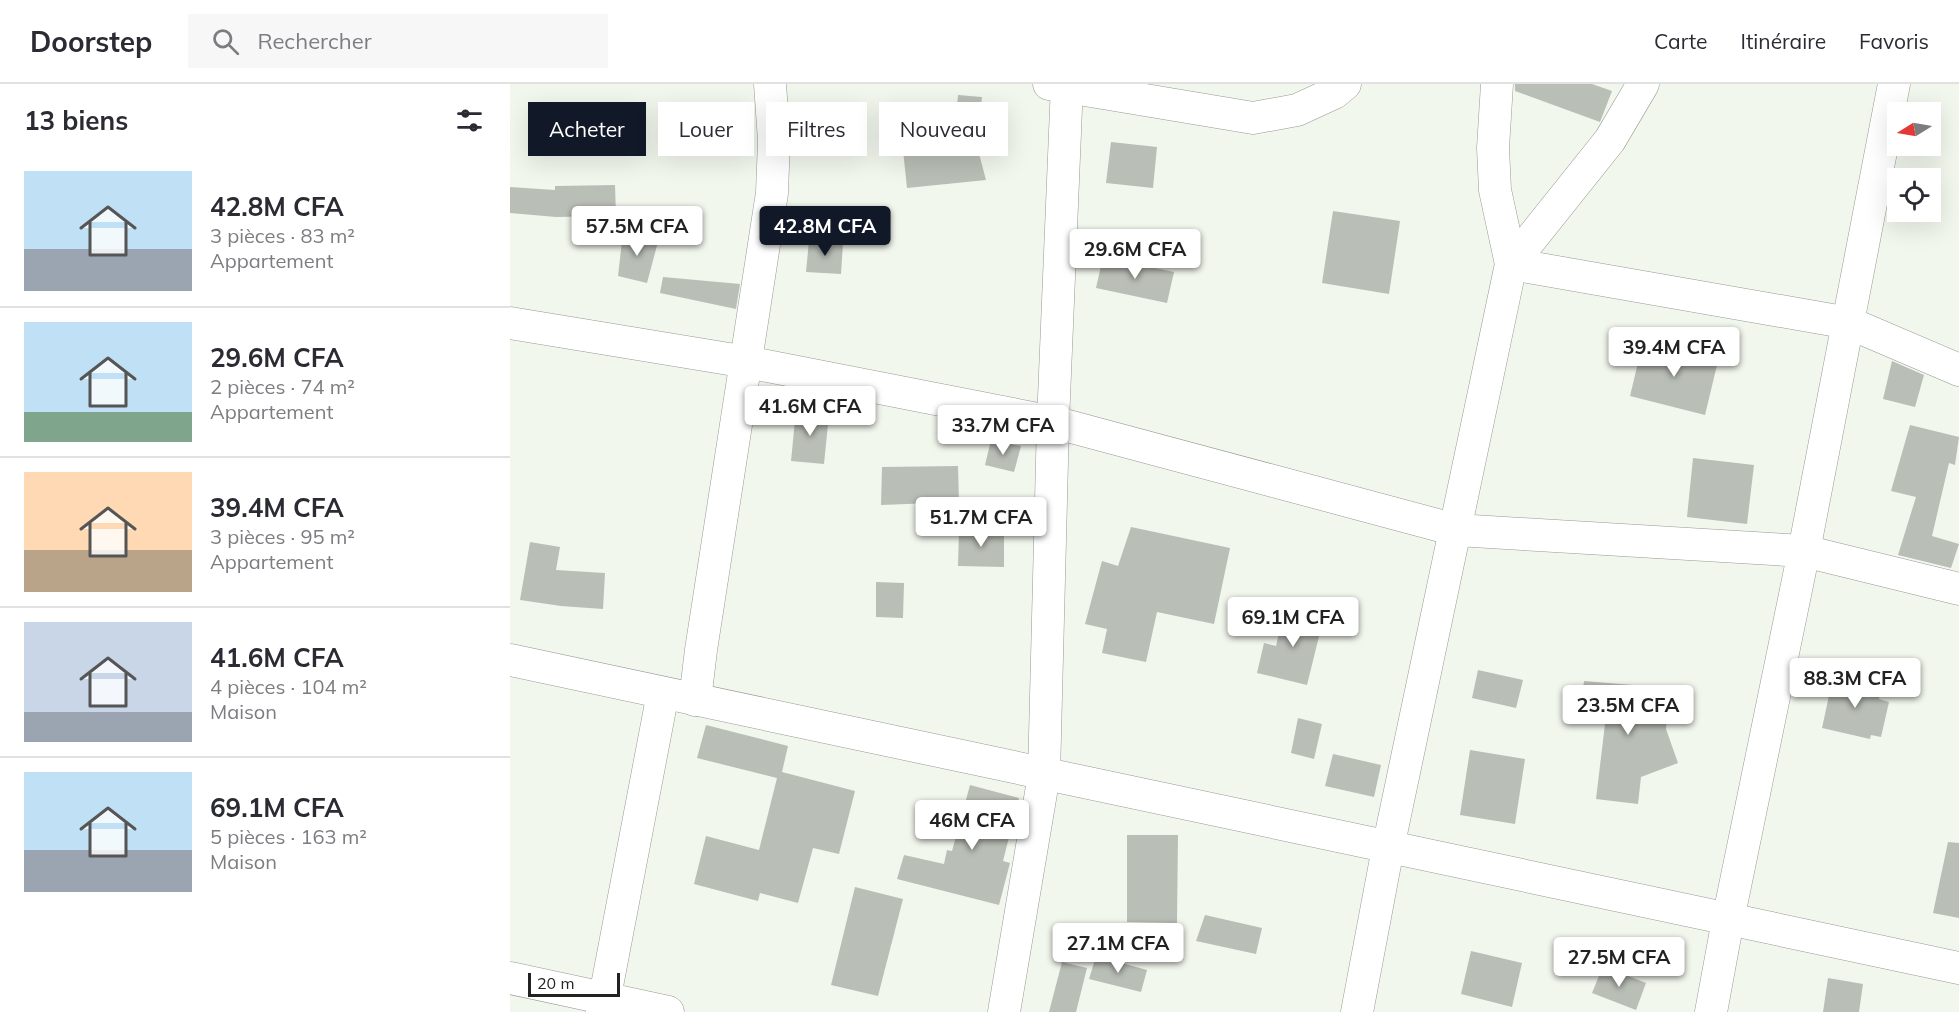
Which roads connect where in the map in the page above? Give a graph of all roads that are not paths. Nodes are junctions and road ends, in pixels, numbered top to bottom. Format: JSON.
{"nodes":[{"id":1,"x":770,"y":84,"type":"edge"},
{"id":2,"x":1345,"y":84,"type":"edge"},
{"id":3,"x":1497,"y":84,"type":"edge"},
{"id":4,"x":1643,"y":84,"type":"edge"},
{"id":5,"x":1894,"y":84,"type":"edge"},
{"id":6,"x":1061,"y":85,"type":"edge"},
{"id":7,"x":1511,"y":264,"type":"junction"},
{"id":8,"x":510,"y":323,"type":"edge"},
{"id":9,"x":1849,"y":323,"type":"junction"},
{"id":10,"x":747,"y":362,"type":"junction"},
{"id":11,"x":1959,"y":370,"type":"edge"},
{"id":12,"x":1053,"y":422,"type":"junction"},
{"id":13,"x":1455,"y":530,"type":"junction"},
{"id":14,"x":1804,"y":551,"type":"junction"},
{"id":15,"x":1959,"y":589,"type":"edge"},
{"id":16,"x":510,"y":660,"type":"edge"},
{"id":17,"x":663,"y":693,"type":"junction"},
{"id":18,"x":695,"y":700,"type":"junction"},
{"id":19,"x":1044,"y":775,"type":"junction"},
{"id":20,"x":1388,"y":848,"type":"junction"},
{"id":21,"x":1728,"y":920,"type":"junction"},
{"id":22,"x":1959,"y":968,"type":"edge"},
{"id":23,"x":510,"y":978,"type":"edge"},
{"id":24,"x":604,"y":1005,"type":"edge"},
{"id":25,"x":668,"y":1012,"type":"edge"},
{"id":26,"x":1005,"y":1012,"type":"edge"},
{"id":27,"x":1357,"y":1012,"type":"edge"},
{"id":28,"x":1711,"y":1012,"type":"edge"}],
"edges":[{"from":1,"to":10,"type":"street"},
{"from":2,"to":6,"type":"street"},
{"from":3,"to":7,"type":"street"},
{"from":4,"to":7,"type":"street"},
{"from":5,"to":9,"type":"street"},
{"from":6,"to":12,"type":"street"},
{"from":7,"to":9,"type":"street"},
{"from":7,"to":13,"type":"street"},
{"from":8,"to":10,"type":"street"},
{"from":9,"to":11,"type":"street"},
{"from":9,"to":14,"type":"street"},
{"from":10,"to":12,"type":"street"},
{"from":10,"to":18,"type":"street"},
{"from":12,"to":13,"type":"street"},
{"from":12,"to":19,"type":"street"},
{"from":13,"to":14,"type":"street"},
{"from":13,"to":20,"type":"street"},
{"from":14,"to":15,"type":"street"},
{"from":14,"to":21,"type":"street"},
{"from":16,"to":17,"type":"street"},
{"from":17,"to":18,"type":"street"},
{"from":17,"to":24,"type":"street"},
{"from":18,"to":19,"type":"street"},
{"from":19,"to":20,"type":"street"},
{"from":19,"to":26,"type":"street"},
{"from":20,"to":21,"type":"street"},
{"from":20,"to":27,"type":"street"},
{"from":21,"to":22,"type":"street"},
{"from":21,"to":28,"type":"street"},
{"from":23,"to":24,"type":"street"},
{"from":24,"to":25,"type":"street"}]}
